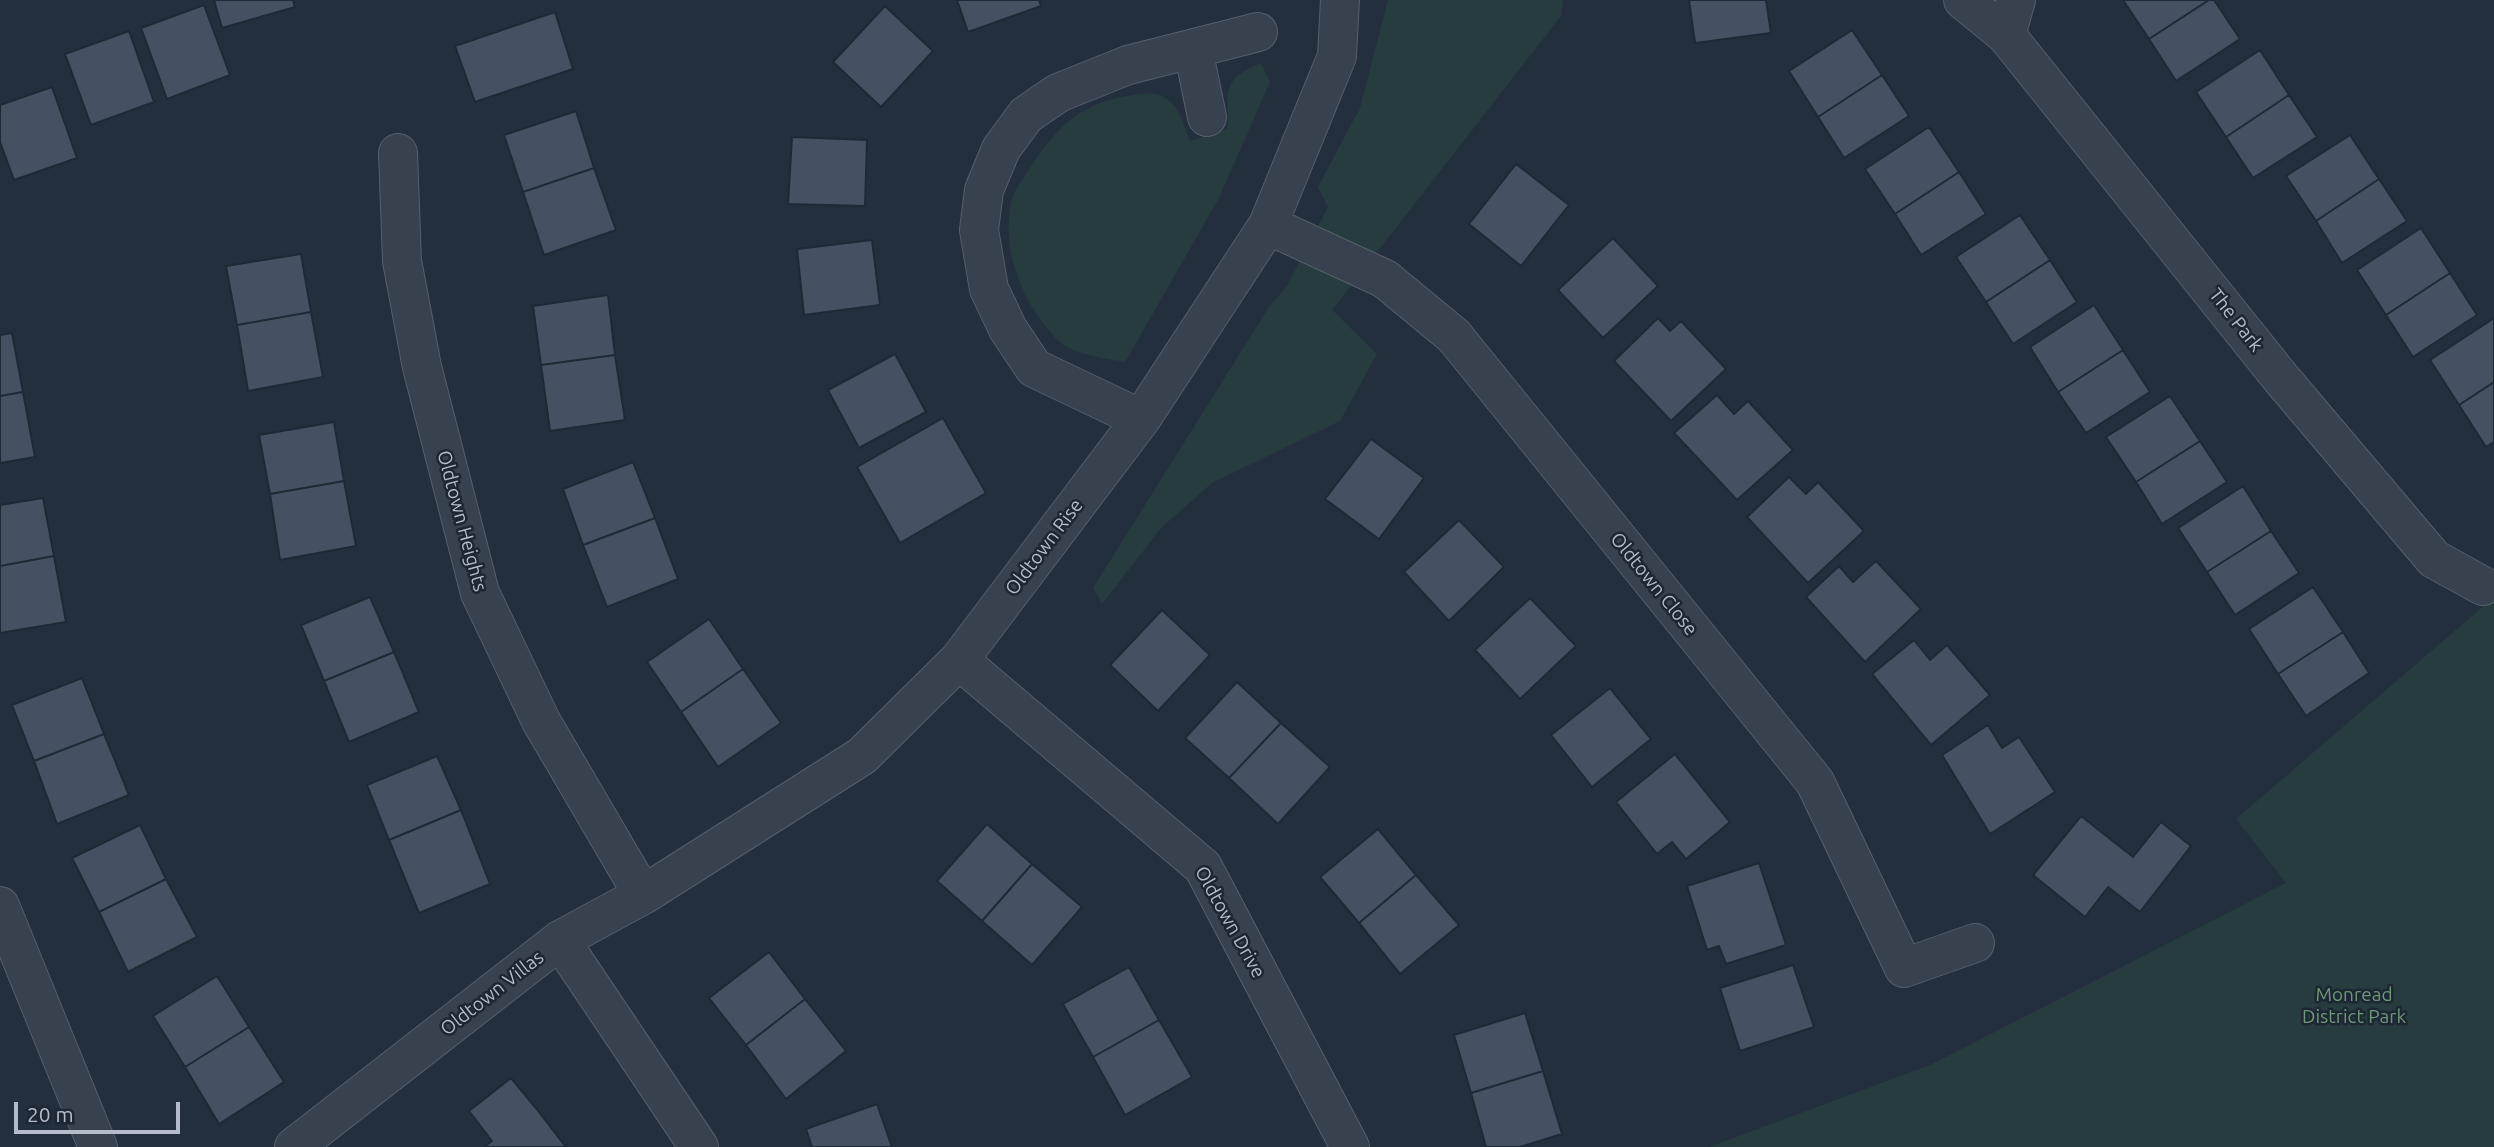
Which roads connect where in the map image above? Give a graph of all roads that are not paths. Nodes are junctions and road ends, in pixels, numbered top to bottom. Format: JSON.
{"nodes":[{"id":1,"x":1340,"y":0,"type":"edge"},
{"id":2,"x":1963,"y":0,"type":"edge"},
{"id":3,"x":2011,"y":17,"type":"edge"},
{"id":4,"x":1258,"y":32,"type":"dead end"},
{"id":5,"x":1193,"y":50,"type":"junction"},
{"id":6,"x":1207,"y":117,"type":"dead end"},
{"id":7,"x":398,"y":153,"type":"dead end"},
{"id":8,"x":1268,"y":225,"type":"junction"},
{"id":9,"x":1141,"y":419,"type":"junction"},
{"id":10,"x":2483,"y":586,"type":"dead end"},
{"id":11,"x":959,"y":660,"type":"junction"},
{"id":12,"x":643,"y":895,"type":"junction"},
{"id":13,"x":0,"y":906,"type":"edge"},
{"id":14,"x":560,"y":940,"type":"junction"},
{"id":15,"x":1975,"y":943,"type":"dead end"},
{"id":16,"x":98,"y":1147,"type":"edge"},
{"id":17,"x":294,"y":1147,"type":"edge"},
{"id":18,"x":699,"y":1147,"type":"edge"},
{"id":19,"x":1350,"y":1147,"type":"edge"}],
"edges":[{"from":1,"to":8,"type":"street","name":"Oldtown Rise"},
{"from":2,"to":3,"type":"street","name":"The Park"},
{"from":3,"to":10,"type":"street","name":"The Park"},
{"from":4,"to":5,"type":"street"},
{"from":5,"to":6,"type":"street"},
{"from":5,"to":9,"type":"street"},
{"from":7,"to":12,"type":"street","name":"Oldtown Heights"},
{"from":8,"to":9,"type":"street","name":"Oldtown Rise"},
{"from":8,"to":15,"type":"street","name":"Oldtown Close"},
{"from":9,"to":11,"type":"street","name":"Oldtown Rise"},
{"from":11,"to":12,"type":"street","name":"Oldtown Rise"},
{"from":11,"to":19,"type":"street","name":"Oldtown Drive"},
{"from":12,"to":14,"type":"street","name":"Oldtown Rise"},
{"from":13,"to":16,"type":"street"},
{"from":14,"to":17,"type":"street","name":"Oldtown Villas"},
{"from":14,"to":18,"type":"street","name":"Oldtown Villas"}]}
